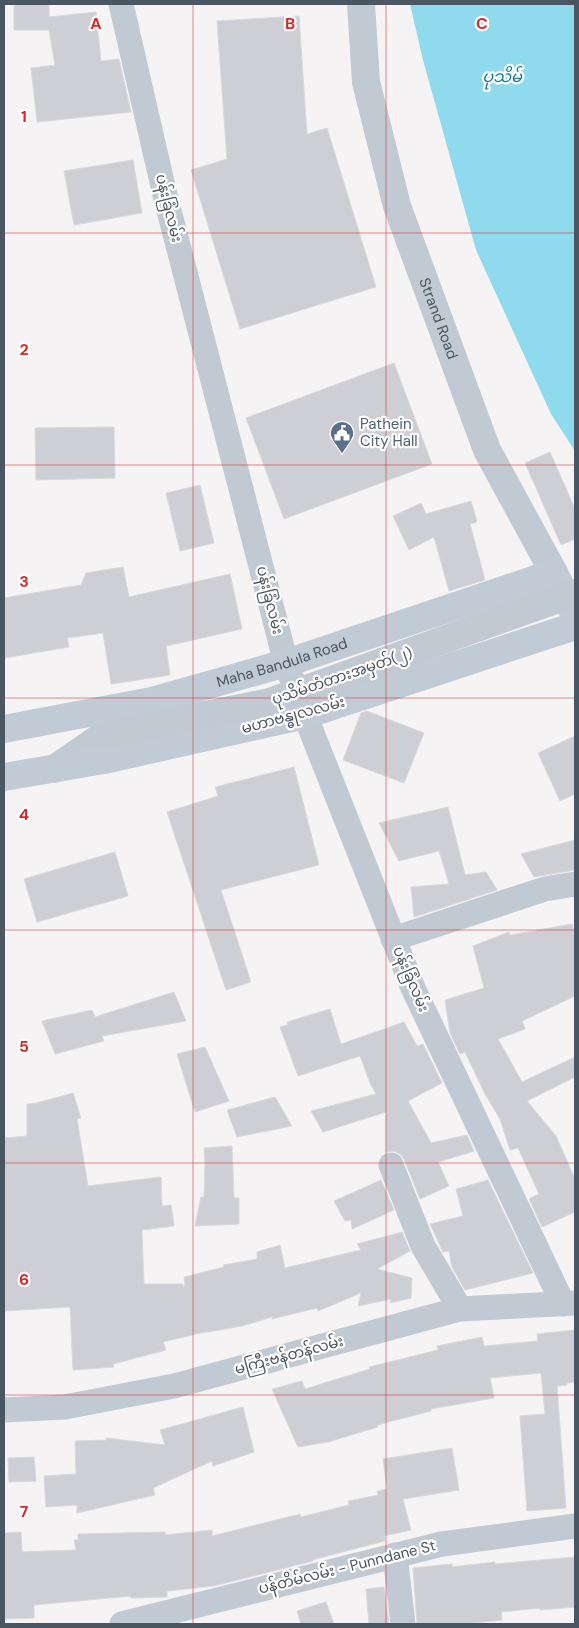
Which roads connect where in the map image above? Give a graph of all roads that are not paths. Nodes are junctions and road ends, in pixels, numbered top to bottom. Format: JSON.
{"nodes":[{"id":1,"x":121,"y":4,"type":"edge"},
{"id":2,"x":361,"y":4,"type":"edge"},
{"id":3,"x":554,"y":573,"type":"junction"},
{"id":4,"x":575,"y":593,"type":"edge"},
{"id":5,"x":575,"y":615,"type":"edge"},
{"id":6,"x":575,"y":626,"type":"edge"},
{"id":7,"x":286,"y":663,"type":"junction"},
{"id":8,"x":305,"y":715,"type":"junction"},
{"id":9,"x":49,"y":721,"type":"junction"},
{"id":10,"x":4,"y":729,"type":"edge"},
{"id":11,"x":102,"y":736,"type":"junction"},
{"id":12,"x":54,"y":769,"type":"junction"},
{"id":13,"x":4,"y":777,"type":"edge"},
{"id":14,"x":575,"y":884,"type":"edge"},
{"id":15,"x":393,"y":939,"type":"junction"},
{"id":16,"x":391,"y":1165,"type":"dead end"},
{"id":17,"x":569,"y":1304,"type":"edge"},
{"id":18,"x":460,"y":1309,"type":"junction"},
{"id":19,"x":4,"y":1410,"type":"edge"},
{"id":20,"x":575,"y":1526,"type":"edge"},
{"id":21,"x":395,"y":1555,"type":"junction"},
{"id":22,"x":182,"y":1617,"type":"edge"},
{"id":23,"x":122,"y":1624,"type":"edge"},
{"id":24,"x":403,"y":1624,"type":"edge"}],
"edges":[{"from":1,"to":7,"type":"street","name":"ပန်းခြံလမ်း"},
{"from":2,"to":3,"type":"street","name":"Strand Road"},
{"from":3,"to":5,"type":"main road","name":"Strand Road"},
{"from":3,"to":7,"type":"main road","name":"Maha Bandula Road"},
{"from":4,"to":11,"type":"street","name":"ပုသိမ်တံတားအမှတ်(၂)","bridge":true},
{"from":6,"to":8,"type":"main road","name":"မဟာဗန္ဓုလလမ်း"},
{"from":7,"to":8,"type":"street","name":"ပန်းခြံလမ်း"},
{"from":7,"to":9,"type":"main road","name":"Maha Bandula Road"},
{"from":8,"to":12,"type":"main road","name":"မဟာဗန္ဓုလလမ်း"},
{"from":8,"to":15,"type":"street","name":"ပန်းခြံလမ်း"},
{"from":9,"to":10,"type":"main road","name":"Maha Bandula Road"},
{"from":9,"to":11,"type":"street"},
{"from":11,"to":12,"type":"street"},
{"from":12,"to":13,"type":"main road","name":"မဟာဗန္ဓုလလမ်း"},
{"from":14,"to":15,"type":"street"},
{"from":15,"to":17,"type":"street","name":"ပန်းခြံလမ်း"},
{"from":16,"to":18,"type":"street"},
{"from":17,"to":18,"type":"street","name":"မကြီးဗန်တန်လမ်း"},
{"from":18,"to":19,"type":"street","name":"မကြီးဗန်တန်လမ်း"},
{"from":20,"to":21,"type":"street","name":"ပန်တိမ်လမ်း - Punndane St"},
{"from":21,"to":22,"type":"street","name":"ပန်တိမ်လမ်း - Punndane St"},
{"from":21,"to":24,"type":"street"},
{"from":22,"to":23,"type":"street","name":"ပန်တိမ်လမ်း - Punndane St"}]}
